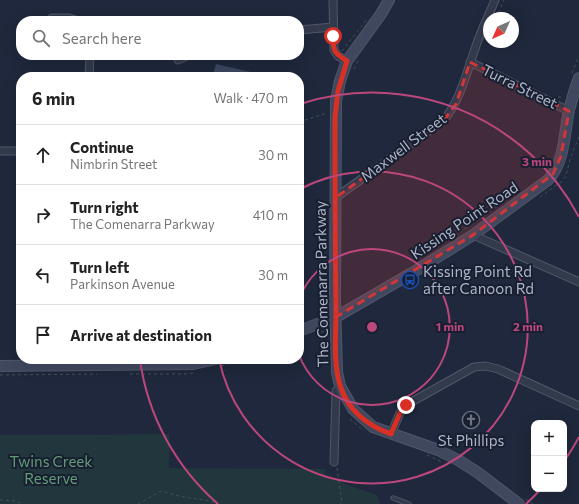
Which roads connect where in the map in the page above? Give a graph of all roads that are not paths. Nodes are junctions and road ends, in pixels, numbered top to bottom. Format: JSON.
{"nodes":[{"id":1,"x":333,"y":0,"type":"edge"},
{"id":2,"x":389,"y":0,"type":"edge"},
{"id":3,"x":495,"y":0,"type":"edge"},
{"id":4,"x":333,"y":27,"type":"junction"},
{"id":5,"x":304,"y":30,"type":"edge"},
{"id":6,"x":344,"y":56,"type":"junction"},
{"id":7,"x":90,"y":60,"type":"edge"},
{"id":8,"x":470,"y":62,"type":"junction"},
{"id":9,"x":90,"y":72,"type":"edge"},
{"id":10,"x":579,"y":78,"type":"edge"},
{"id":11,"x":569,"y":111,"type":"junction"},
{"id":12,"x":0,"y":151,"type":"edge"},
{"id":13,"x":16,"y":151,"type":"edge"},
{"id":14,"x":335,"y":198,"type":"junction"},
{"id":15,"x":473,"y":235,"type":"junction"},
{"id":16,"x":579,"y":282,"type":"edge"},
{"id":17,"x":336,"y":317,"type":"junction"},
{"id":18,"x":304,"y":329,"type":"edge"},
{"id":19,"x":32,"y":364,"type":"edge"},
{"id":20,"x":193,"y":364,"type":"edge"},
{"id":21,"x":0,"y":366,"type":"edge"},
{"id":22,"x":340,"y":386,"type":"junction"},
{"id":23,"x":579,"y":406,"type":"edge"},
{"id":24,"x":391,"y":434,"type":"junction"},
{"id":25,"x":334,"y":462,"type":"road end"},
{"id":26,"x":393,"y":498,"type":"dead end"},
{"id":27,"x":515,"y":503,"type":"edge"},
{"id":28,"x":409,"y":504,"type":"edge"}],
"edges":[{"from":1,"to":4,"type":"street"},
{"from":2,"to":6,"type":"main road","name":"The Comenarra Parkway"},
{"from":3,"to":8,"type":"street","name":"Maxwell Street"},
{"from":4,"to":5,"type":"street"},
{"from":4,"to":6,"type":"street"},
{"from":6,"to":14,"type":"main road","name":"The Comenarra Parkway"},
{"from":7,"to":9,"type":"street"},
{"from":8,"to":11,"type":"street","name":"Turra Street"},
{"from":8,"to":14,"type":"street","name":"Maxwell Street"},
{"from":10,"to":11,"type":"main road","name":"Kissing Point Road"},
{"from":11,"to":15,"type":"main road","name":"Kissing Point Road"},
{"from":12,"to":13,"type":"street"},
{"from":14,"to":17,"type":"main road","name":"The Comenarra Parkway"},
{"from":15,"to":16,"type":"street"},
{"from":15,"to":17,"type":"main road","name":"Kissing Point Road"},
{"from":17,"to":18,"type":"main road","name":"Kissing Point Road"},
{"from":17,"to":22,"type":"main road","name":"The Comenarra Parkway"},
{"from":19,"to":20,"type":"main road"},
{"from":19,"to":21,"type":"main road"},
{"from":22,"to":24,"type":"main road","name":"The Comenarra Parkway"},
{"from":22,"to":25,"type":"street"},
{"from":23,"to":24,"type":"street"},
{"from":24,"to":27,"type":"main road","name":"The Comenarra Parkway"},
{"from":26,"to":28,"type":"lane"}]}
